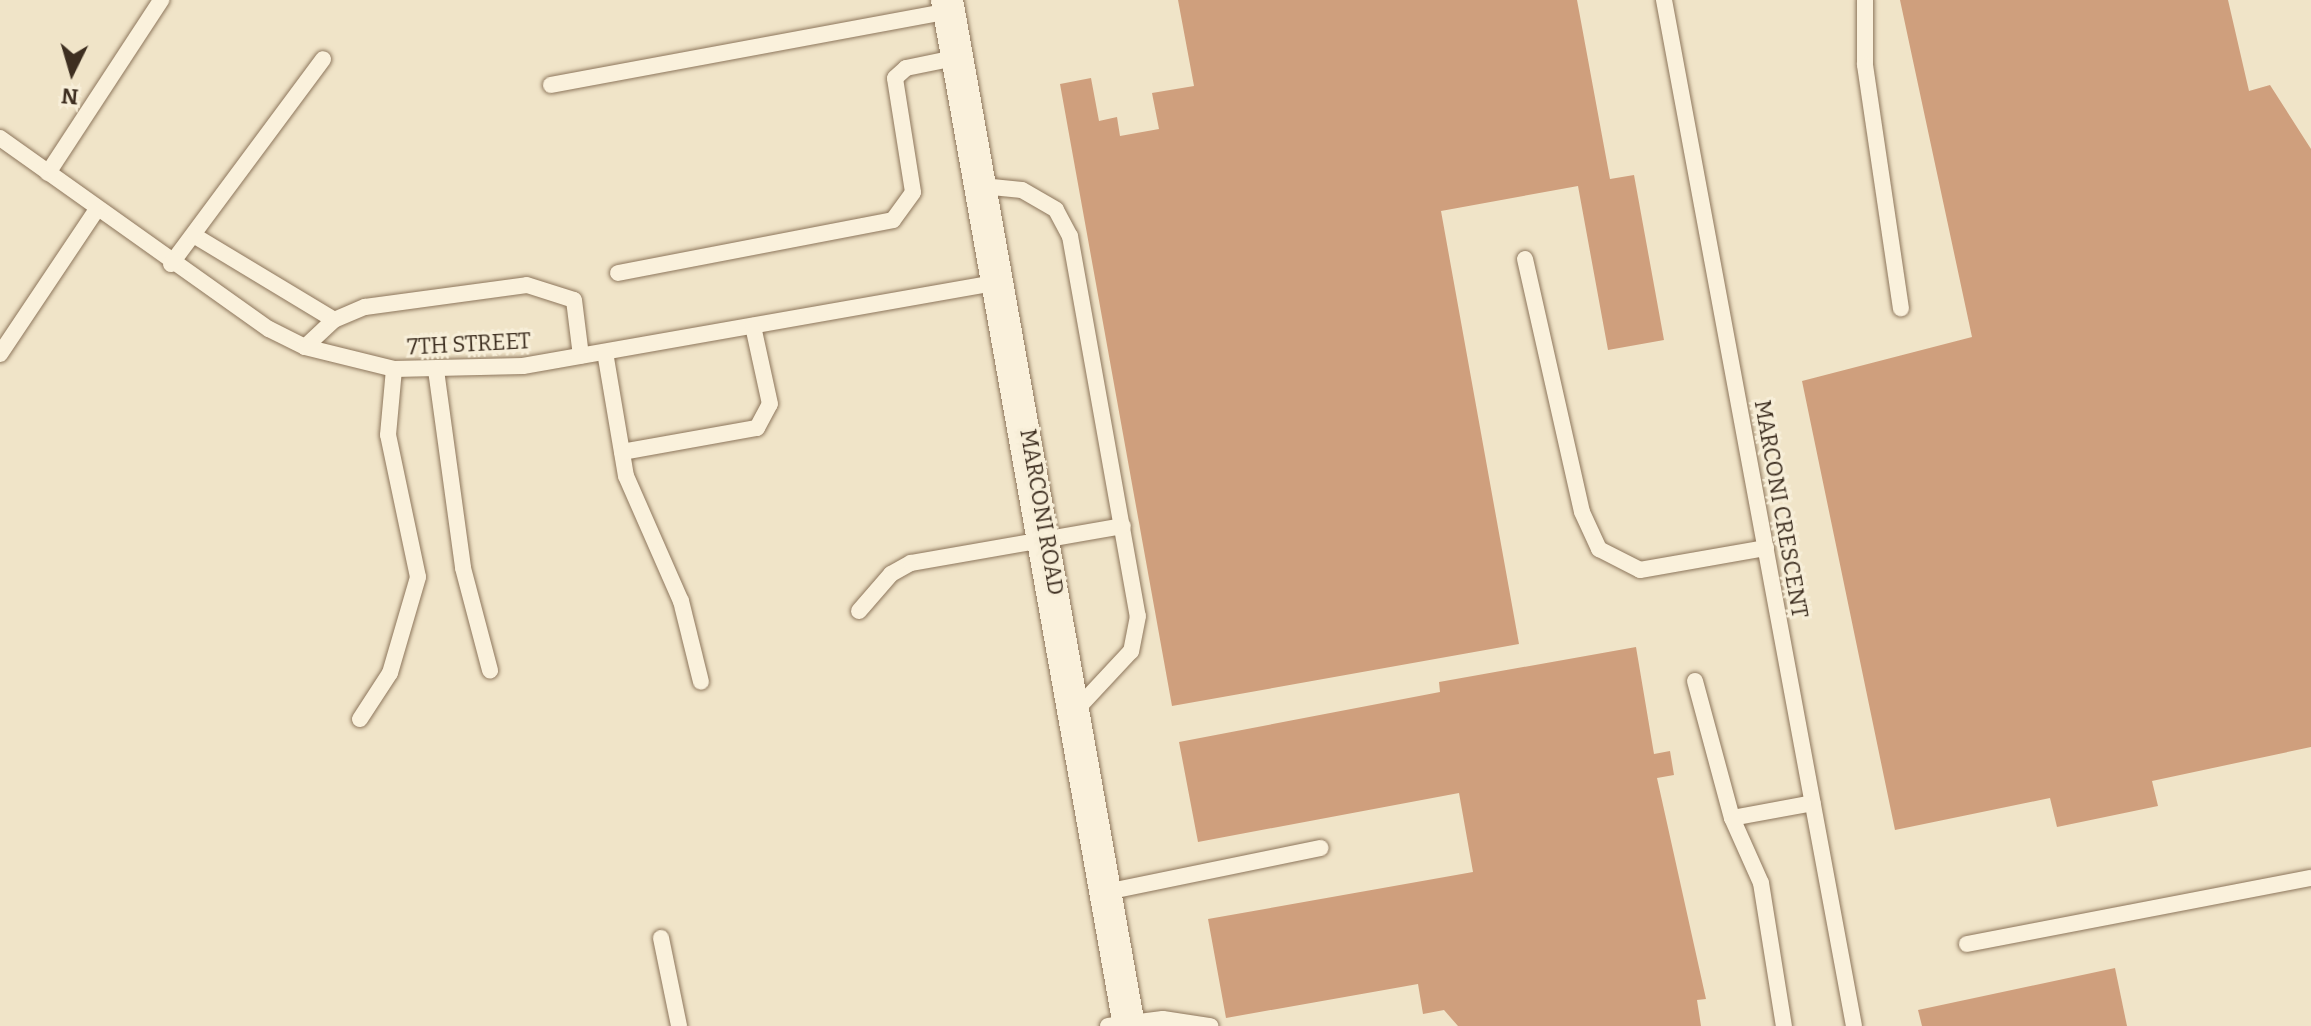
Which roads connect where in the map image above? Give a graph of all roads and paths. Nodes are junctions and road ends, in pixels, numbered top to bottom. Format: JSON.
{"nodes":[{"id":1,"x":161,"y":0,"type":"edge"},
{"id":2,"x":1664,"y":0,"type":"edge"},
{"id":3,"x":1865,"y":0,"type":"edge"},
{"id":4,"x":948,"y":5,"type":"edge"},
{"id":5,"x":959,"y":57,"type":"junction"},
{"id":6,"x":323,"y":59,"type":"dead end"},
{"id":7,"x":551,"y":85,"type":"dead end"},
{"id":8,"x":0,"y":138,"type":"edge"},
{"id":9,"x":48,"y":173,"type":"junction"},
{"id":10,"x":982,"y":186,"type":"junction"},
{"id":11,"x":97,"y":209,"type":"junction"},
{"id":12,"x":195,"y":236,"type":"junction"},
{"id":13,"x":1525,"y":259,"type":"dead end"},
{"id":14,"x":171,"y":264,"type":"junction"},
{"id":15,"x":618,"y":273,"type":"dead end"},
{"id":16,"x":1001,"y":282,"type":"junction"},
{"id":17,"x":1901,"y":308,"type":"dead end"},
{"id":18,"x":334,"y":320,"type":"junction"},
{"id":19,"x":753,"y":326,"type":"junction"},
{"id":20,"x":305,"y":347,"type":"junction"},
{"id":21,"x":605,"y":352,"type":"junction"},
{"id":22,"x":0,"y":354,"type":"edge"},
{"id":23,"x":581,"y":356,"type":"junction"},
{"id":24,"x":394,"y":369,"type":"junction"},
{"id":25,"x":436,"y":370,"type":"junction"},
{"id":26,"x":622,"y":452,"type":"junction"},
{"id":27,"x":1123,"y":526,"type":"junction"},
{"id":28,"x":1048,"y":540,"type":"junction"},
{"id":29,"x":1766,"y":548,"type":"junction"},
{"id":30,"x":859,"y":611,"type":"dead end"},
{"id":31,"x":490,"y":670,"type":"dead end"},
{"id":32,"x":1695,"y":681,"type":"dead end"},
{"id":33,"x":701,"y":682,"type":"dead end"},
{"id":34,"x":1075,"y":711,"type":"junction"},
{"id":35,"x":360,"y":719,"type":"dead end"},
{"id":36,"x":1813,"y":803,"type":"junction"},
{"id":37,"x":1732,"y":818,"type":"junction"},
{"id":38,"x":1321,"y":848,"type":"dead end"},
{"id":39,"x":2311,"y":878,"type":"edge"},
{"id":40,"x":1106,"y":892,"type":"junction"},
{"id":41,"x":661,"y":938,"type":"dead end"},
{"id":42,"x":1967,"y":944,"type":"dead end"},
{"id":43,"x":1122,"y":1025,"type":"edge"},
{"id":44,"x":679,"y":1026,"type":"edge"},
{"id":45,"x":1210,"y":1026,"type":"edge"},
{"id":46,"x":1784,"y":1026,"type":"edge"},
{"id":47,"x":1854,"y":1026,"type":"edge"}],
"edges":[{"from":1,"to":9,"type":"lane"},
{"from":2,"to":29,"type":"lane","name":"MARCONI CRESCENT"},
{"from":3,"to":17,"type":"lane"},
{"from":4,"to":5,"type":"street","name":"MARCONI ROAD"},
{"from":4,"to":7,"type":"lane"},
{"from":5,"to":10,"type":"street","name":"MARCONI ROAD"},
{"from":5,"to":15,"type":"lane"},
{"from":6,"to":12,"type":"lane"},
{"from":8,"to":9,"type":"lane","name":"7TH STREET"},
{"from":9,"to":11,"type":"lane","name":"7TH STREET"},
{"from":10,"to":16,"type":"street","name":"MARCONI ROAD"},
{"from":10,"to":27,"type":"lane"},
{"from":11,"to":14,"type":"lane","name":"7TH STREET"},
{"from":11,"to":22,"type":"lane"},
{"from":12,"to":14,"type":"lane"},
{"from":12,"to":18,"type":"lane"},
{"from":13,"to":29,"type":"lane"},
{"from":14,"to":20,"type":"lane","name":"7TH STREET"},
{"from":16,"to":19,"type":"lane","name":"7TH STREET"},
{"from":16,"to":28,"type":"street","name":"MARCONI ROAD"},
{"from":18,"to":20,"type":"lane"},
{"from":18,"to":23,"type":"lane"},
{"from":19,"to":21,"type":"lane","name":"7TH STREET"},
{"from":19,"to":26,"type":"lane"},
{"from":20,"to":24,"type":"lane","name":"7TH STREET"},
{"from":21,"to":23,"type":"lane","name":"7TH STREET"},
{"from":21,"to":26,"type":"lane"},
{"from":23,"to":25,"type":"lane","name":"7TH STREET"},
{"from":24,"to":25,"type":"lane","name":"7TH STREET"},
{"from":24,"to":35,"type":"lane"},
{"from":25,"to":31,"type":"lane"},
{"from":26,"to":33,"type":"lane"},
{"from":27,"to":28,"type":"lane"},
{"from":27,"to":34,"type":"lane"},
{"from":28,"to":30,"type":"lane"},
{"from":28,"to":34,"type":"street","name":"MARCONI ROAD"},
{"from":29,"to":36,"type":"lane","name":"MARCONI CRESCENT"},
{"from":32,"to":37,"type":"lane"},
{"from":34,"to":40,"type":"street","name":"MARCONI ROAD"},
{"from":36,"to":37,"type":"lane"},
{"from":36,"to":47,"type":"lane","name":"MARCONI CRESCENT"},
{"from":37,"to":46,"type":"lane"},
{"from":38,"to":40,"type":"lane"},
{"from":39,"to":42,"type":"lane"},
{"from":40,"to":43,"type":"street","name":"MARCONI ROAD"},
{"from":41,"to":44,"type":"lane"},
{"from":43,"to":45,"type":"lane"}]}
